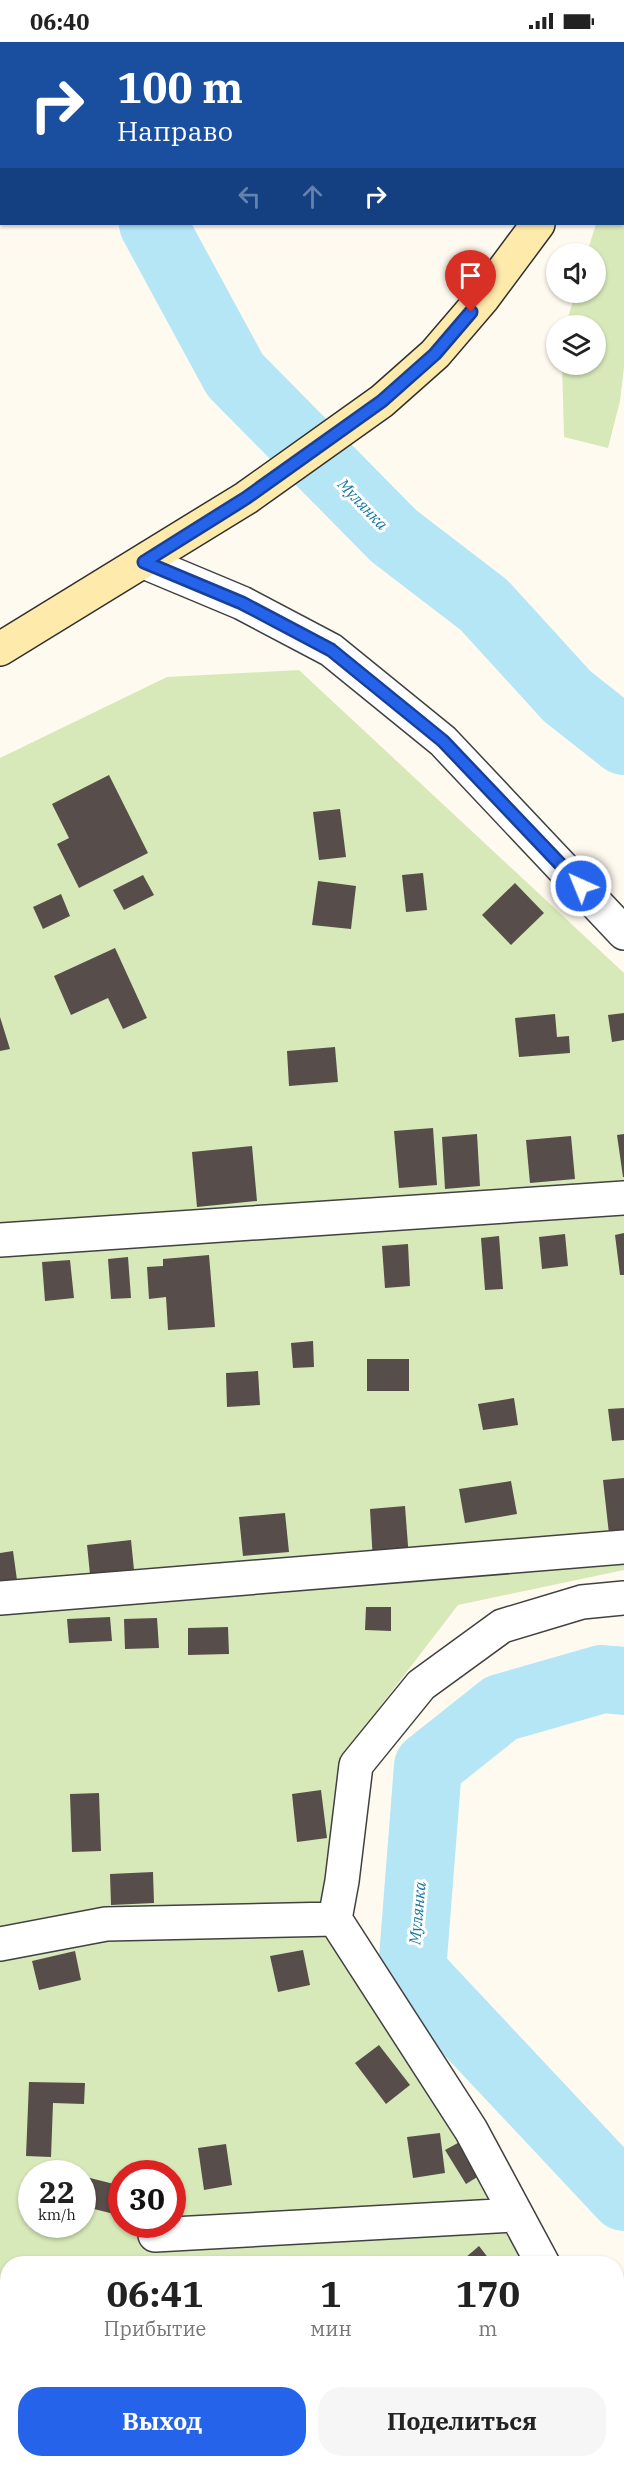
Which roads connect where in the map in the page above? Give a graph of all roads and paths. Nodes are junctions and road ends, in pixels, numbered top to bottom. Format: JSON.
{"nodes":[{"id":1,"x":537,"y":225,"type":"edge"},
{"id":2,"x":144,"y":562,"type":"junction"},
{"id":3,"x":0,"y":649,"type":"edge"},
{"id":4,"x":624,"y":933,"type":"edge"},
{"id":5,"x":624,"y":1198,"type":"edge"},
{"id":6,"x":0,"y":1240,"type":"edge"},
{"id":7,"x":624,"y":1547,"type":"edge"},
{"id":8,"x":0,"y":1598,"type":"edge"},
{"id":9,"x":624,"y":1598,"type":"edge"},
{"id":10,"x":335,"y":1919,"type":"junction"},
{"id":11,"x":0,"y":1944,"type":"edge"},
{"id":12,"x":516,"y":2215,"type":"junction"},
{"id":13,"x":186,"y":2233,"type":"edge"},
{"id":14,"x":539,"y":2256,"type":"edge"}],
"edges":[{"from":1,"to":2,"type":"street"},
{"from":2,"to":3,"type":"street"},
{"from":2,"to":4,"type":"street"},
{"from":5,"to":6,"type":"street"},
{"from":7,"to":8,"type":"street"},
{"from":9,"to":10,"type":"street"},
{"from":10,"to":11,"type":"street"},
{"from":10,"to":12,"type":"street"},
{"from":12,"to":13,"type":"street"},
{"from":12,"to":14,"type":"street"}]}
